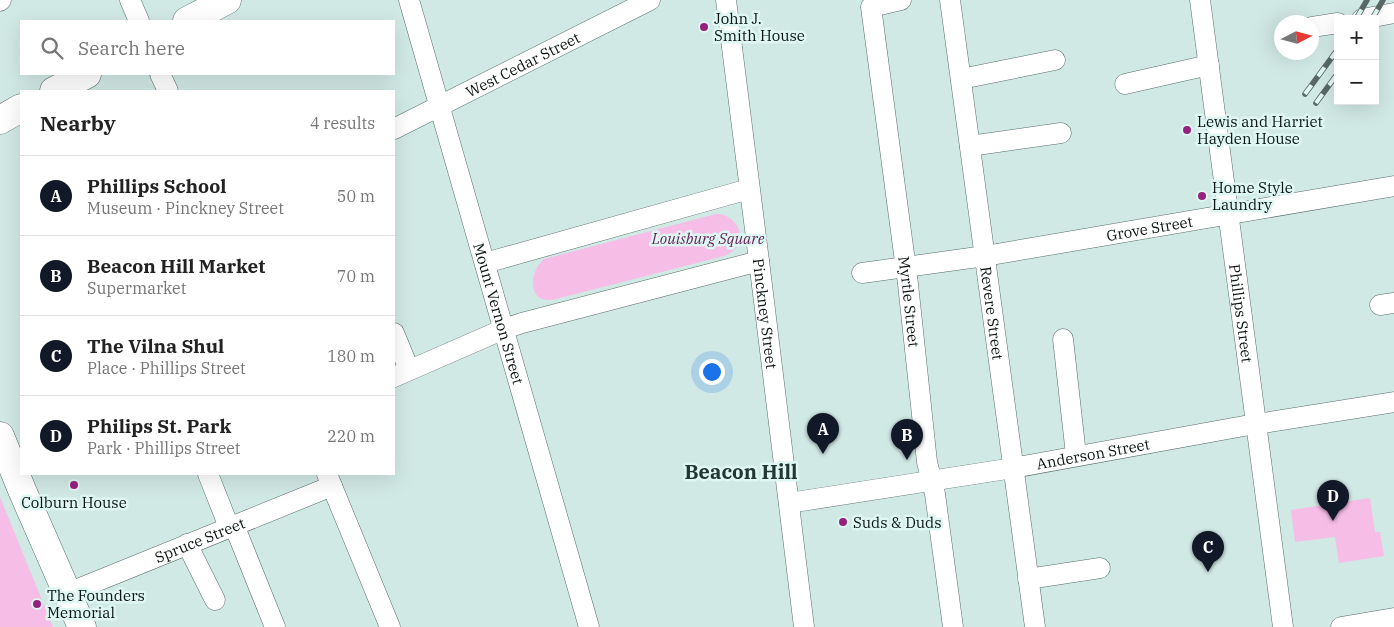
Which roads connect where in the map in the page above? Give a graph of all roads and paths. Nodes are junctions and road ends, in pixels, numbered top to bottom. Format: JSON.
{"nodes":[{"id":1,"x":130,"y":0,"type":"edge"},
{"id":2,"x":227,"y":0,"type":"edge"},
{"id":3,"x":409,"y":0,"type":"edge"},
{"id":4,"x":650,"y":0,"type":"edge"},
{"id":5,"x":726,"y":0,"type":"edge"},
{"id":6,"x":901,"y":0,"type":"edge"},
{"id":7,"x":1200,"y":0,"type":"edge"},
{"id":8,"x":954,"y":1,"type":"edge"},
{"id":9,"x":1394,"y":14,"type":"edge"},
{"id":10,"x":1379,"y":16,"type":"edge"},
{"id":11,"x":139,"y":20,"type":"edge"},
{"id":12,"x":189,"y":20,"type":"edge"},
{"id":13,"x":1334,"y":24,"type":"edge"},
{"id":14,"x":1319,"y":26,"type":"edge"},
{"id":15,"x":1055,"y":60,"type":"dead end"},
{"id":16,"x":1209,"y":65,"type":"junction"},
{"id":17,"x":85,"y":75,"type":"edge"},
{"id":18,"x":160,"y":75,"type":"edge"},
{"id":19,"x":960,"y":79,"type":"junction"},
{"id":20,"x":1124,"y":84,"type":"dead end"},
{"id":21,"x":56,"y":90,"type":"edge"},
{"id":22,"x":168,"y":90,"type":"edge"},
{"id":23,"x":440,"y":106,"type":"junction"},
{"id":24,"x":20,"y":109,"type":"edge"},
{"id":25,"x":0,"y":120,"type":"edge"},
{"id":26,"x":395,"y":128,"type":"edge"},
{"id":27,"x":1060,"y":133,"type":"dead end"},
{"id":28,"x":970,"y":146,"type":"junction"},
{"id":29,"x":1394,"y":186,"type":"edge"},
{"id":30,"x":749,"y":189,"type":"junction"},
{"id":31,"x":1229,"y":214,"type":"junction"},
{"id":32,"x":985,"y":256,"type":"junction"},
{"id":33,"x":760,"y":261,"type":"junction"},
{"id":34,"x":485,"y":263,"type":"junction"},
{"id":35,"x":906,"y":267,"type":"junction"},
{"id":36,"x":862,"y":273,"type":"dead end"},
{"id":37,"x":504,"y":329,"type":"junction"},
{"id":38,"x":395,"y":339,"type":"edge"},
{"id":39,"x":1063,"y":339,"type":"dead end"},
{"id":40,"x":400,"y":369,"type":"edge"},
{"id":41,"x":1394,"y":402,"type":"edge"},
{"id":42,"x":1256,"y":424,"type":"junction"},
{"id":43,"x":0,"y":436,"type":"edge"},
{"id":44,"x":1076,"y":456,"type":"junction"},
{"id":45,"x":1013,"y":468,"type":"junction"},
{"id":46,"x":208,"y":475,"type":"edge"},
{"id":47,"x":329,"y":480,"type":"edge"},
{"id":48,"x":931,"y":480,"type":"junction"},
{"id":49,"x":789,"y":503,"type":"junction"},
{"id":50,"x":232,"y":526,"type":"junction"},
{"id":51,"x":187,"y":544,"type":"junction"},
{"id":52,"x":1100,"y":568,"type":"dead end"},
{"id":53,"x":1028,"y":579,"type":"junction"},
{"id":54,"x":68,"y":593,"type":"junction"},
{"id":55,"x":215,"y":600,"type":"dead end"},
{"id":56,"x":1394,"y":618,"type":"edge"},
{"id":57,"x":82,"y":627,"type":"edge"},
{"id":58,"x":275,"y":627,"type":"edge"},
{"id":59,"x":390,"y":627,"type":"edge"},
{"id":60,"x":589,"y":627,"type":"edge"},
{"id":61,"x":804,"y":627,"type":"edge"},
{"id":62,"x":953,"y":627,"type":"edge"},
{"id":63,"x":1035,"y":627,"type":"edge"},
{"id":64,"x":1283,"y":627,"type":"edge"},
{"id":65,"x":1341,"y":627,"type":"edge"}],
"edges":[{"from":1,"to":11,"type":"street"},
{"from":2,"to":12,"type":"main road"},
{"from":3,"to":23,"type":"street","name":"Mount Vernon Street"},
{"from":4,"to":23,"type":"street","name":"West Cedar Street"},
{"from":5,"to":30,"type":"street","name":"Pinckney Street"},
{"from":6,"to":35,"type":"street","name":"Myrtle Street"},
{"from":7,"to":16,"type":"street","name":"Phillips Street"},
{"from":8,"to":19,"type":"street","name":"Revere Street"},
{"from":9,"to":10,"type":"street"},
{"from":13,"to":14,"type":"street"},
{"from":15,"to":19,"type":"street"},
{"from":16,"to":20,"type":"street"},
{"from":16,"to":31,"type":"street","name":"Phillips Street"},
{"from":17,"to":21,"type":"main road"},
{"from":18,"to":22,"type":"street"},
{"from":19,"to":28,"type":"street","name":"Revere Street"},
{"from":23,"to":26,"type":"street","name":"West Cedar Street"},
{"from":23,"to":34,"type":"street","name":"Mount Vernon Street"},
{"from":24,"to":25,"type":"main road"},
{"from":27,"to":28,"type":"street"},
{"from":28,"to":32,"type":"street","name":"Revere Street"},
{"from":29,"to":31,"type":"street","name":"Grove Street"},
{"from":30,"to":33,"type":"street","name":"Pinckney Street"},
{"from":30,"to":34,"type":"street"},
{"from":31,"to":32,"type":"street","name":"Grove Street"},
{"from":31,"to":42,"type":"street","name":"Phillips Street"},
{"from":32,"to":35,"type":"street","name":"Grove Street"},
{"from":32,"to":45,"type":"street","name":"Revere Street"},
{"from":33,"to":37,"type":"street"},
{"from":33,"to":49,"type":"street","name":"Pinckney Street"},
{"from":34,"to":37,"type":"street","name":"Mount Vernon Street"},
{"from":35,"to":36,"type":"street","name":"Grove Street"},
{"from":35,"to":48,"type":"street","name":"Myrtle Street"},
{"from":37,"to":40,"type":"street"},
{"from":37,"to":60,"type":"street","name":"Mount Vernon Street"},
{"from":38,"to":40,"type":"street"},
{"from":39,"to":44,"type":"street"},
{"from":41,"to":42,"type":"street","name":"Anderson Street"},
{"from":42,"to":44,"type":"street","name":"Anderson Street"},
{"from":42,"to":64,"type":"street","name":"Phillips Street"},
{"from":43,"to":54,"type":"main road"},
{"from":44,"to":45,"type":"street","name":"Anderson Street"},
{"from":45,"to":48,"type":"street","name":"Anderson Street"},
{"from":45,"to":53,"type":"street","name":"Revere Street"},
{"from":46,"to":50,"type":"street"},
{"from":47,"to":50,"type":"street","name":"Spruce Street"},
{"from":47,"to":59,"type":"street"},
{"from":48,"to":49,"type":"street","name":"Anderson Street"},
{"from":48,"to":62,"type":"street","name":"Myrtle Street"},
{"from":49,"to":61,"type":"street","name":"Pinckney Street"},
{"from":50,"to":51,"type":"street","name":"Spruce Street"},
{"from":50,"to":58,"type":"street"},
{"from":51,"to":54,"type":"street","name":"Spruce Street"},
{"from":51,"to":55,"type":"street"},
{"from":52,"to":53,"type":"street"},
{"from":53,"to":63,"type":"street","name":"Revere Street"},
{"from":54,"to":57,"type":"main road"},
{"from":56,"to":65,"type":"street"}]}
